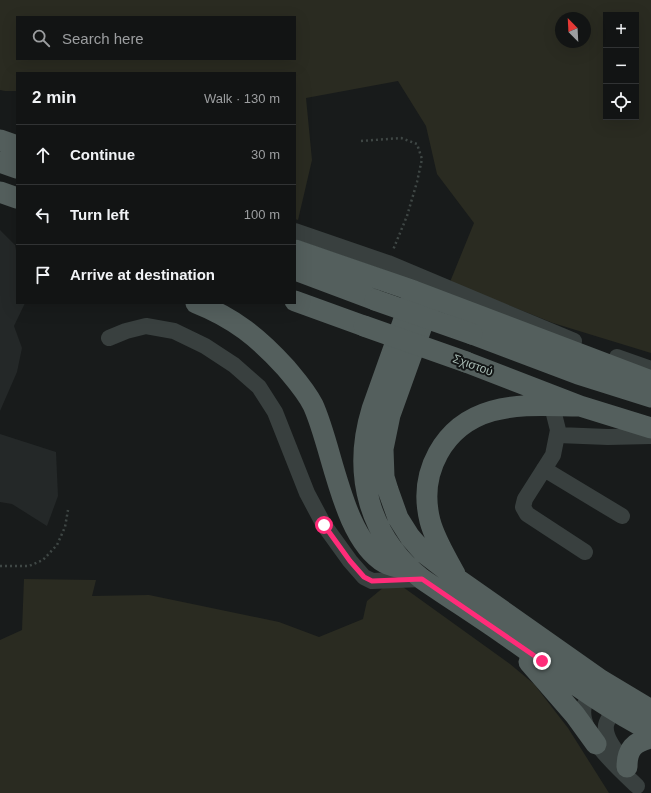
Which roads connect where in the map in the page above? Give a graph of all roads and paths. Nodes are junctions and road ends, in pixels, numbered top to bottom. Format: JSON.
{"nodes":[{"id":1,"x":0,"y":140,"type":"edge"},
{"id":2,"x":361,"y":141,"type":"dead end"},
{"id":3,"x":16,"y":146,"type":"edge"},
{"id":4,"x":0,"y":162,"type":"edge"},
{"id":5,"x":16,"y":168,"type":"edge"},
{"id":6,"x":296,"y":231,"type":"edge"},
{"id":7,"x":296,"y":250,"type":"edge"},
{"id":8,"x":388,"y":263,"type":"junction"},
{"id":9,"x":296,"y":270,"type":"edge"},
{"id":10,"x":423,"y":295,"type":"junction"},
{"id":11,"x":296,"y":301,"type":"edge"},
{"id":12,"x":198,"y":304,"type":"edge"},
{"id":13,"x":109,"y":338,"type":"dead end"},
{"id":14,"x":651,"y":369,"type":"edge"},
{"id":15,"x":651,"y":381,"type":"edge"},
{"id":16,"x":651,"y":397,"type":"edge"},
{"id":17,"x":552,"y":406,"type":"junction"},
{"id":18,"x":580,"y":406,"type":"junction"},
{"id":19,"x":651,"y":428,"type":"edge"},
{"id":20,"x":558,"y":435,"type":"junction"},
{"id":21,"x":651,"y":436,"type":"edge"},
{"id":22,"x":544,"y":469,"type":"junction"},
{"id":23,"x":68,"y":510,"type":"dead end"},
{"id":24,"x":622,"y":516,"type":"dead end"},
{"id":25,"x":585,"y":552,"type":"dead end"},
{"id":26,"x":0,"y":566,"type":"edge"},
{"id":27,"x":416,"y":574,"type":"junction"},
{"id":28,"x":458,"y":580,"type":"junction"},
{"id":29,"x":508,"y":637,"type":"junction"},
{"id":30,"x":591,"y":696,"type":"junction"},
{"id":31,"x":651,"y":710,"type":"edge"},
{"id":32,"x":614,"y":711,"type":"junction"},
{"id":33,"x":651,"y":731,"type":"edge"},
{"id":34,"x":651,"y":738,"type":"edge"},
{"id":35,"x":596,"y":744,"type":"junction"},
{"id":36,"x":627,"y":767,"type":"junction"},
{"id":37,"x":639,"y":790,"type":"edge"}],
"edges":[{"from":1,"to":3,"type":"main road"},
{"from":2,"to":8,"type":"path"},
{"from":4,"to":5,"type":"main road"},
{"from":6,"to":8,"type":"street"},
{"from":7,"to":10,"type":"main road"},
{"from":8,"to":14,"type":"street"},
{"from":9,"to":16,"type":"main road","bridge":true},
{"from":10,"to":15,"type":"main road"},
{"from":10,"to":27,"type":"main road"},
{"from":10,"to":28,"type":"main road"},
{"from":11,"to":18,"type":"main road","name":"Σχιστού","bridge":true},
{"from":12,"to":27,"type":"main road"},
{"from":13,"to":27,"type":"street"},
{"from":17,"to":18,"type":"main road"},
{"from":17,"to":20,"type":"street"},
{"from":17,"to":28,"type":"main road"},
{"from":18,"to":19,"type":"main road","name":"Σχιστού"},
{"from":20,"to":21,"type":"street"},
{"from":20,"to":22,"type":"street"},
{"from":22,"to":24,"type":"street"},
{"from":22,"to":25,"type":"street"},
{"from":23,"to":26,"type":"path"},
{"from":27,"to":29,"type":"main road"},
{"from":28,"to":31,"type":"main road"},
{"from":29,"to":30,"type":"main road"},
{"from":29,"to":35,"type":"main road"},
{"from":30,"to":32,"type":"main road"},
{"from":30,"to":35,"type":"street"},
{"from":32,"to":33,"type":"main road"},
{"from":32,"to":36,"type":"street"},
{"from":34,"to":36,"type":"main road"},
{"from":35,"to":37,"type":"street"},
{"from":36,"to":37,"type":"street"}]}
